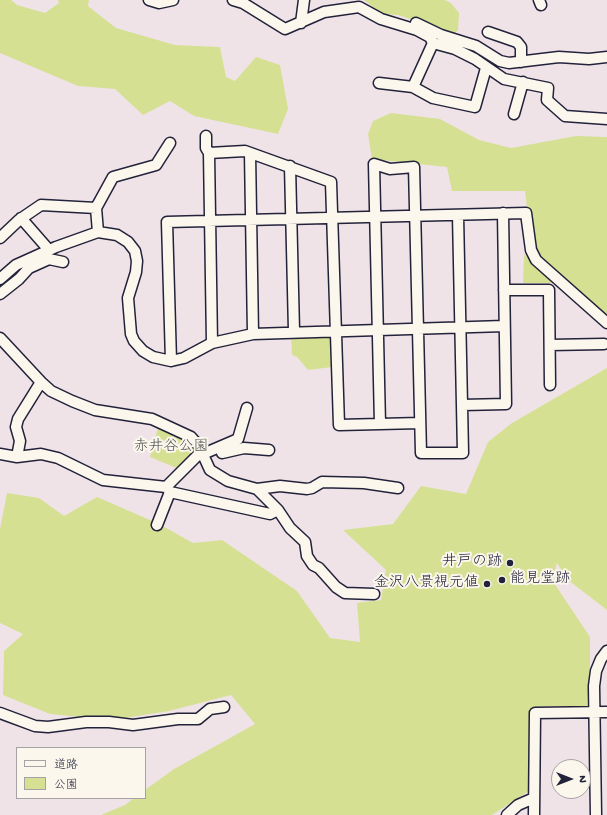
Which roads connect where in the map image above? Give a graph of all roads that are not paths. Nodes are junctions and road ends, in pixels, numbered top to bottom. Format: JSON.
{"nodes":[{"id":1,"x":150,"y":0,"type":"edge"},
{"id":2,"x":173,"y":0,"type":"edge"},
{"id":3,"x":233,"y":0,"type":"edge"},
{"id":4,"x":304,"y":0,"type":"edge"},
{"id":5,"x":244,"y":1,"type":"edge"},
{"id":6,"x":359,"y":3,"type":"edge"},
{"id":7,"x":381,"y":19,"type":"junction"},
{"id":8,"x":301,"y":23,"type":"junction"},
{"id":9,"x":488,"y":32,"type":"dead end"},
{"id":10,"x":433,"y":43,"type":"junction"},
{"id":11,"x":607,"y":57,"type":"edge"},
{"id":12,"x":521,"y":62,"type":"junction"},
{"id":13,"x":486,"y":68,"type":"junction"},
{"id":14,"x":523,"y":82,"type":"junction"},
{"id":15,"x":379,"y":83,"type":"dead end"},
{"id":16,"x":414,"y":87,"type":"junction"},
{"id":17,"x":514,"y":114,"type":"dead end"},
{"id":18,"x":607,"y":119,"type":"edge"},
{"id":19,"x":206,"y":136,"type":"dead end"},
{"id":20,"x":170,"y":143,"type":"dead end"},
{"id":21,"x":209,"y":153,"type":"junction"},
{"id":22,"x":250,"y":153,"type":"junction"},
{"id":23,"x":290,"y":166,"type":"junction"},
{"id":24,"x":96,"y":208,"type":"junction"},
{"id":25,"x":502,"y":214,"type":"junction"},
{"id":26,"x":458,"y":215,"type":"junction"},
{"id":27,"x":375,"y":216,"type":"junction"},
{"id":28,"x":416,"y":216,"type":"junction"},
{"id":29,"x":333,"y":217,"type":"junction"},
{"id":30,"x":21,"y":218,"type":"junction"},
{"id":31,"x":251,"y":219,"type":"junction"},
{"id":32,"x":291,"y":219,"type":"junction"},
{"id":33,"x":210,"y":220,"type":"junction"},
{"id":34,"x":98,"y":232,"type":"junction"},
{"id":35,"x":0,"y":238,"type":"edge"},
{"id":36,"x":49,"y":250,"type":"junction"},
{"id":37,"x":63,"y":262,"type":"dead end"},
{"id":38,"x":0,"y":279,"type":"edge"},
{"id":39,"x":504,"y":290,"type":"junction"},
{"id":40,"x":0,"y":294,"type":"edge"},
{"id":41,"x":607,"y":323,"type":"edge"},
{"id":42,"x":504,"y":326,"type":"junction"},
{"id":43,"x":461,"y":327,"type":"junction"},
{"id":44,"x":418,"y":328,"type":"junction"},
{"id":45,"x":378,"y":329,"type":"junction"},
{"id":46,"x":336,"y":331,"type":"junction"},
{"id":47,"x":294,"y":332,"type":"junction"},
{"id":48,"x":254,"y":334,"type":"junction"},
{"id":49,"x":0,"y":340,"type":"edge"},
{"id":50,"x":212,"y":342,"type":"junction"},
{"id":51,"x":604,"y":344,"type":"dead end"},
{"id":52,"x":550,"y":345,"type":"junction"},
{"id":53,"x":171,"y":361,"type":"junction"},
{"id":54,"x":41,"y":382,"type":"junction"},
{"id":55,"x":550,"y":385,"type":"dead end"},
{"id":56,"x":462,"y":405,"type":"junction"},
{"id":57,"x":247,"y":408,"type":"dead end"},
{"id":58,"x":420,"y":423,"type":"junction"},
{"id":59,"x":380,"y":424,"type":"junction"},
{"id":60,"x":269,"y":450,"type":"dead end"},
{"id":61,"x":0,"y":454,"type":"edge"},
{"id":62,"x":203,"y":455,"type":"junction"},
{"id":63,"x":17,"y":457,"type":"junction"},
{"id":64,"x":398,"y":488,"type":"dead end"},
{"id":65,"x":168,"y":489,"type":"junction"},
{"id":66,"x":257,"y":489,"type":"junction"},
{"id":67,"x":278,"y":510,"type":"junction"},
{"id":68,"x":157,"y":525,"type":"dead end"},
{"id":69,"x":374,"y":594,"type":"dead end"},
{"id":70,"x":607,"y":651,"type":"edge"},
{"id":71,"x":224,"y":707,"type":"dead end"},
{"id":72,"x":607,"y":712,"type":"edge"},
{"id":73,"x":0,"y":713,"type":"edge"},
{"id":74,"x":595,"y":713,"type":"junction"},
{"id":75,"x":534,"y":798,"type":"junction"},
{"id":76,"x":507,"y":815,"type":"edge"},
{"id":77,"x":534,"y":815,"type":"edge"},
{"id":78,"x":596,"y":815,"type":"edge"}],
"edges":[{"from":1,"to":2,"type":"street"},
{"from":3,"to":5,"type":"street"},
{"from":4,"to":8,"type":"street"},
{"from":5,"to":8,"type":"street"},
{"from":6,"to":7,"type":"street"},
{"from":6,"to":8,"type":"street"},
{"from":7,"to":10,"type":"street"},
{"from":7,"to":12,"type":"street"},
{"from":9,"to":12,"type":"street"},
{"from":10,"to":13,"type":"street"},
{"from":10,"to":16,"type":"street"},
{"from":11,"to":12,"type":"street"},
{"from":13,"to":14,"type":"street"},
{"from":13,"to":16,"type":"street"},
{"from":14,"to":17,"type":"street"},
{"from":14,"to":18,"type":"street"},
{"from":15,"to":16,"type":"street"},
{"from":19,"to":21,"type":"street"},
{"from":20,"to":24,"type":"street"},
{"from":21,"to":22,"type":"street"},
{"from":21,"to":33,"type":"street"},
{"from":22,"to":23,"type":"street"},
{"from":22,"to":31,"type":"street"},
{"from":23,"to":29,"type":"street"},
{"from":23,"to":32,"type":"street"},
{"from":24,"to":30,"type":"street"},
{"from":24,"to":34,"type":"street"},
{"from":25,"to":26,"type":"street"},
{"from":25,"to":39,"type":"street"},
{"from":25,"to":41,"type":"street"},
{"from":26,"to":28,"type":"street"},
{"from":26,"to":43,"type":"street"},
{"from":27,"to":28,"type":"street"},
{"from":27,"to":28,"type":"street"},
{"from":27,"to":29,"type":"street"},
{"from":27,"to":45,"type":"street"},
{"from":28,"to":44,"type":"street"},
{"from":29,"to":32,"type":"street"},
{"from":29,"to":46,"type":"street"},
{"from":30,"to":35,"type":"street"},
{"from":30,"to":36,"type":"street"},
{"from":31,"to":32,"type":"street"},
{"from":31,"to":33,"type":"street"},
{"from":31,"to":48,"type":"street"},
{"from":32,"to":47,"type":"street"},
{"from":33,"to":50,"type":"street"},
{"from":33,"to":53,"type":"street"},
{"from":34,"to":36,"type":"street"},
{"from":34,"to":53,"type":"street"},
{"from":36,"to":38,"type":"street"},
{"from":37,"to":40,"type":"street"},
{"from":39,"to":42,"type":"street"},
{"from":39,"to":52,"type":"street"},
{"from":42,"to":43,"type":"street"},
{"from":42,"to":56,"type":"street"},
{"from":43,"to":44,"type":"street"},
{"from":43,"to":56,"type":"street"},
{"from":44,"to":45,"type":"street"},
{"from":44,"to":58,"type":"street"},
{"from":45,"to":46,"type":"street"},
{"from":45,"to":59,"type":"street"},
{"from":46,"to":47,"type":"street"},
{"from":46,"to":59,"type":"street"},
{"from":47,"to":48,"type":"street"},
{"from":48,"to":50,"type":"street"},
{"from":49,"to":54,"type":"street"},
{"from":50,"to":53,"type":"street"},
{"from":51,"to":52,"type":"street"},
{"from":52,"to":55,"type":"street"},
{"from":54,"to":62,"type":"street"},
{"from":54,"to":63,"type":"street"},
{"from":56,"to":58,"type":"street"},
{"from":57,"to":62,"type":"street"},
{"from":58,"to":59,"type":"street"},
{"from":60,"to":62,"type":"street"},
{"from":61,"to":63,"type":"street"},
{"from":62,"to":65,"type":"street"},
{"from":62,"to":66,"type":"street"},
{"from":63,"to":65,"type":"street"},
{"from":64,"to":66,"type":"street"},
{"from":65,"to":67,"type":"street"},
{"from":65,"to":68,"type":"street"},
{"from":66,"to":67,"type":"street"},
{"from":67,"to":69,"type":"street"},
{"from":70,"to":74,"type":"street"},
{"from":71,"to":73,"type":"street"},
{"from":72,"to":74,"type":"street"},
{"from":74,"to":75,"type":"street"},
{"from":74,"to":78,"type":"street"},
{"from":75,"to":76,"type":"street"},
{"from":75,"to":77,"type":"street"}]}
